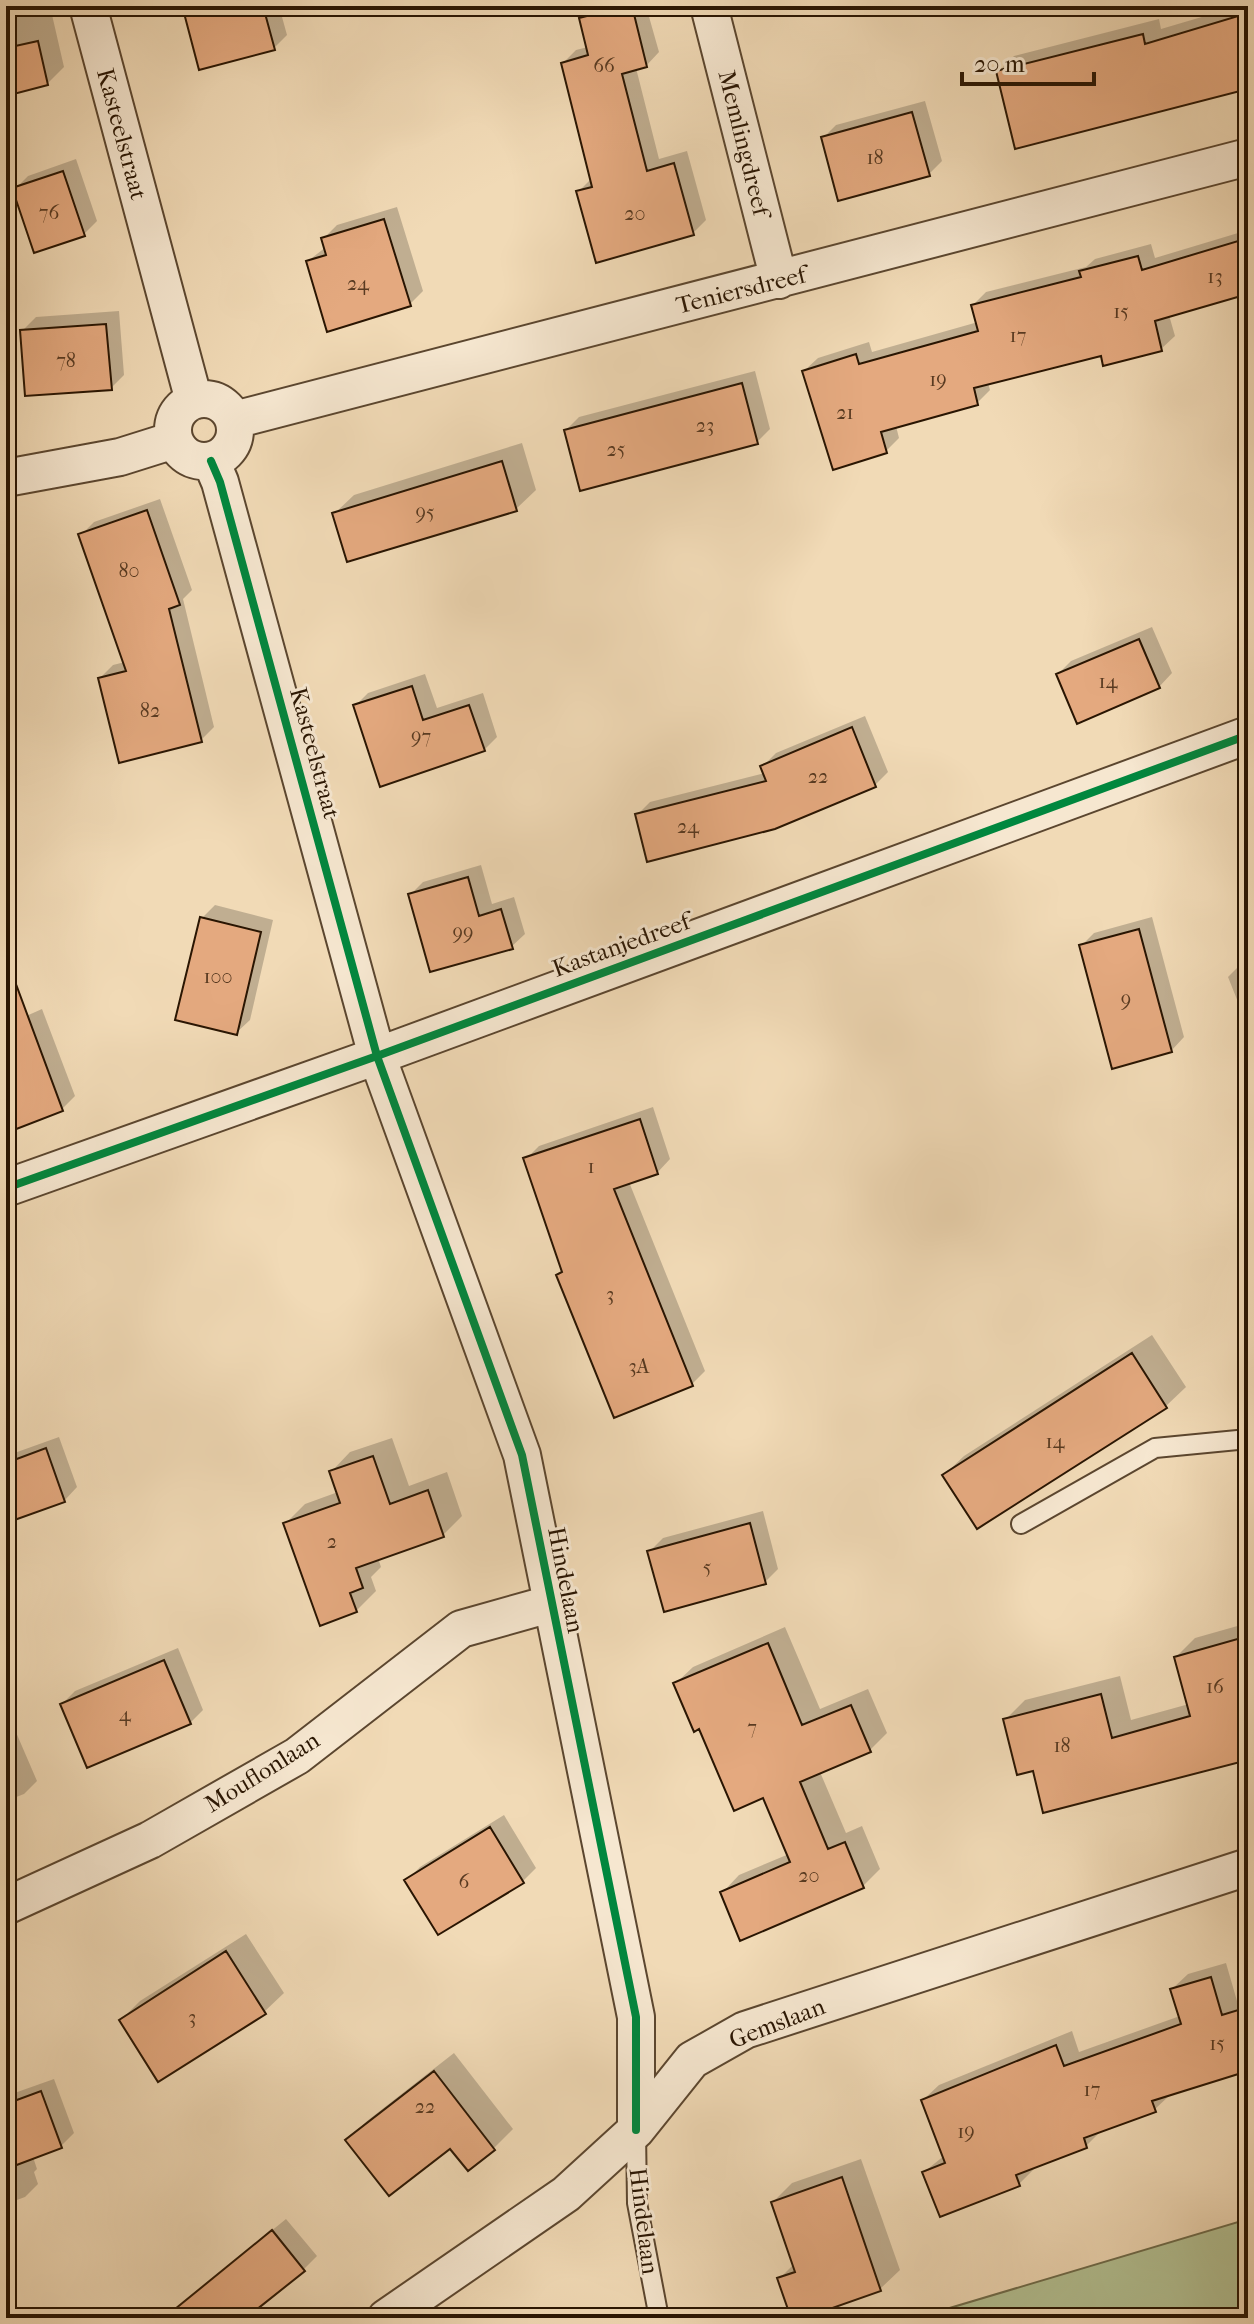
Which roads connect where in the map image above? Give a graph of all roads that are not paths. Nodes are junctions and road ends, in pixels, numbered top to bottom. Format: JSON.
{"nodes":[{"id":1,"x":88,"y":6,"type":"edge"},
{"id":2,"x":709,"y":6,"type":"edge"},
{"id":3,"x":1248,"y":157,"type":"edge"},
{"id":4,"x":779,"y":280,"type":"junction"},
{"id":5,"x":196,"y":400,"type":"junction"},
{"id":6,"x":234,"y":420,"type":"junction"},
{"id":7,"x":174,"y":440,"type":"junction"},
{"id":8,"x":211,"y":461,"type":"junction"},
{"id":9,"x":6,"y":478,"type":"edge"},
{"id":10,"x":1248,"y":735,"type":"edge"},
{"id":11,"x":377,"y":1056,"type":"junction"},
{"id":12,"x":6,"y":1188,"type":"edge"},
{"id":13,"x":1248,"y":1439,"type":"edge"},
{"id":14,"x":1021,"y":1524,"type":"dead end"},
{"id":15,"x":550,"y":1604,"type":"junction"},
{"id":16,"x":1248,"y":1867,"type":"edge"},
{"id":17,"x":6,"y":1906,"type":"edge"},
{"id":18,"x":636,"y":2130,"type":"junction"},
{"id":19,"x":386,"y":2318,"type":"edge"},
{"id":20,"x":659,"y":2318,"type":"edge"}],
"edges":[{"from":1,"to":5,"type":"street","name":"Kasteelstraat"},
{"from":2,"to":4,"type":"street","name":"Memlingdreef"},
{"from":3,"to":4,"type":"street","name":"Teniersdreef"},
{"from":4,"to":6,"type":"street","name":"Teniersdreef"},
{"from":5,"to":6,"type":"street"},
{"from":5,"to":7,"type":"street"},
{"from":6,"to":8,"type":"street"},
{"from":7,"to":8,"type":"street"},
{"from":7,"to":9,"type":"street"},
{"from":8,"to":11,"type":"street","name":"Kasteelstraat"},
{"from":10,"to":11,"type":"street","name":"Kastanjedreef"},
{"from":11,"to":12,"type":"street","name":"Kastanjedreef"},
{"from":11,"to":15,"type":"street","name":"Hindelaan"},
{"from":13,"to":14,"type":"lane"},
{"from":15,"to":17,"type":"street","name":"Mouflonlaan"},
{"from":15,"to":18,"type":"street","name":"Hindelaan"},
{"from":16,"to":18,"type":"street","name":"Gemslaan"},
{"from":18,"to":19,"type":"street","name":"Gemslaan"},
{"from":18,"to":20,"type":"lane","name":"Hindelaan"}]}
